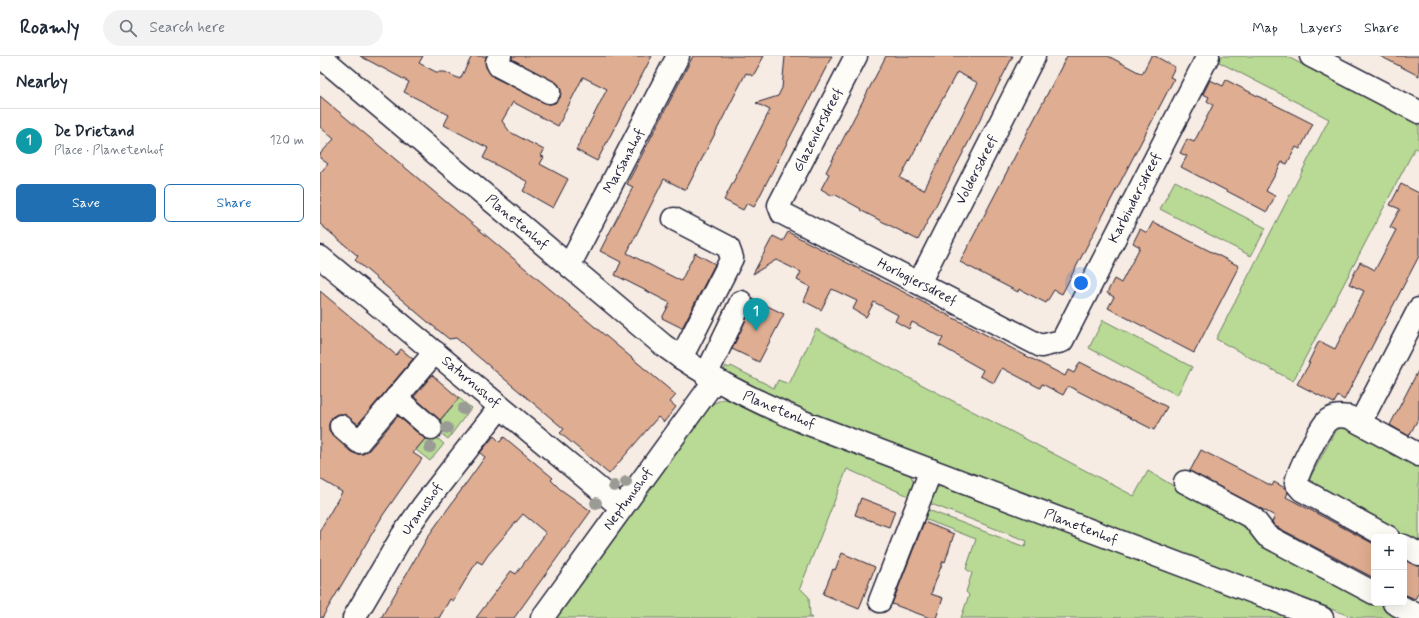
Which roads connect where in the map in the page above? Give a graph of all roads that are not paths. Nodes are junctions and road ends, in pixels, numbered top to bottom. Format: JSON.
{"nodes":[{"id":1,"x":320,"y":56,"type":"edge"},
{"id":2,"x":500,"y":56,"type":"edge"},
{"id":3,"x":678,"y":56,"type":"edge"},
{"id":4,"x":856,"y":56,"type":"edge"},
{"id":5,"x":1034,"y":56,"type":"edge"},
{"id":6,"x":1208,"y":56,"type":"edge"},
{"id":7,"x":1311,"y":56,"type":"edge"},
{"id":8,"x":549,"y":92,"type":"dead end"},
{"id":9,"x":1419,"y":112,"type":"edge"},
{"id":10,"x":779,"y":205,"type":"joint"},
{"id":11,"x":674,"y":219,"type":"dead end"},
{"id":12,"x":320,"y":257,"type":"edge"},
{"id":13,"x":569,"y":266,"type":"junction"},
{"id":14,"x":919,"y":283,"type":"junction"},
{"id":15,"x":741,"y":302,"type":"dead end"},
{"id":16,"x":1419,"y":309,"type":"edge"},
{"id":17,"x":1062,"y":341,"type":"joint"},
{"id":18,"x":435,"y":352,"type":"junction"},
{"id":19,"x":681,"y":358,"type":"junction"},
{"id":20,"x":711,"y":377,"type":"junction"},
{"id":21,"x":396,"y":398,"type":"junction"},
{"id":22,"x":500,"y":407,"type":"junction"},
{"id":23,"x":1360,"y":423,"type":"junction"},
{"id":24,"x":341,"y":426,"type":"dead end"},
{"id":25,"x":431,"y":428,"type":"dead end"},
{"id":26,"x":1419,"y":455,"type":"edge"},
{"id":27,"x":931,"y":470,"type":"junction"},
{"id":28,"x":1185,"y":482,"type":"dead end"},
{"id":29,"x":621,"y":507,"type":"junction"},
{"id":30,"x":1383,"y":534,"type":"edge"},
{"id":31,"x":1407,"y":548,"type":"edge"},
{"id":32,"x":1419,"y":554,"type":"edge"},
{"id":33,"x":1371,"y":591,"type":"edge"},
{"id":34,"x":880,"y":601,"type":"dead end"},
{"id":35,"x":1400,"y":606,"type":"edge"},
{"id":36,"x":1419,"y":616,"type":"edge"},
{"id":37,"x":354,"y":618,"type":"edge"},
{"id":38,"x":542,"y":618,"type":"edge"},
{"id":39,"x":1322,"y":618,"type":"edge"}],
"edges":[{"from":1,"to":13,"type":"street","name":"Planetenhof"},
{"from":2,"to":8,"type":"street"},
{"from":3,"to":13,"type":"street","name":"Marsanahof"},
{"from":4,"to":10,"type":"street","name":"Glazeniersdreef"},
{"from":5,"to":14,"type":"street","name":"Voldersdreef"},
{"from":6,"to":17,"type":"street","name":"Karbindersdreef"},
{"from":7,"to":9,"type":"street"},
{"from":10,"to":14,"type":"street","name":"Horlogiersdreef"},
{"from":11,"to":19,"type":"street"},
{"from":12,"to":18,"type":"street","name":"Saturnushof"},
{"from":13,"to":19,"type":"street","name":"Planetenhof"},
{"from":14,"to":17,"type":"street","name":"Horlogiersdreef"},
{"from":15,"to":20,"type":"street","name":"Neptunushof"},
{"from":16,"to":23,"type":"street"},
{"from":18,"to":21,"type":"street"},
{"from":18,"to":22,"type":"street","name":"Saturnushof"},
{"from":19,"to":20,"type":"street","name":"Planetenhof"},
{"from":20,"to":27,"type":"street","name":"Planetenhof"},
{"from":20,"to":29,"type":"street","name":"Neptunushof"},
{"from":21,"to":24,"type":"street"},
{"from":21,"to":25,"type":"street"},
{"from":22,"to":29,"type":"street","name":"Saturnushof"},
{"from":22,"to":37,"type":"street","name":"Uranushof"},
{"from":23,"to":26,"type":"street"},
{"from":23,"to":30,"type":"street"},
{"from":27,"to":34,"type":"street"},
{"from":27,"to":39,"type":"street","name":"Planetenhof"},
{"from":28,"to":33,"type":"street"},
{"from":29,"to":38,"type":"street","name":"Neptunushof"},
{"from":31,"to":32,"type":"street"},
{"from":35,"to":36,"type":"street"}]}
